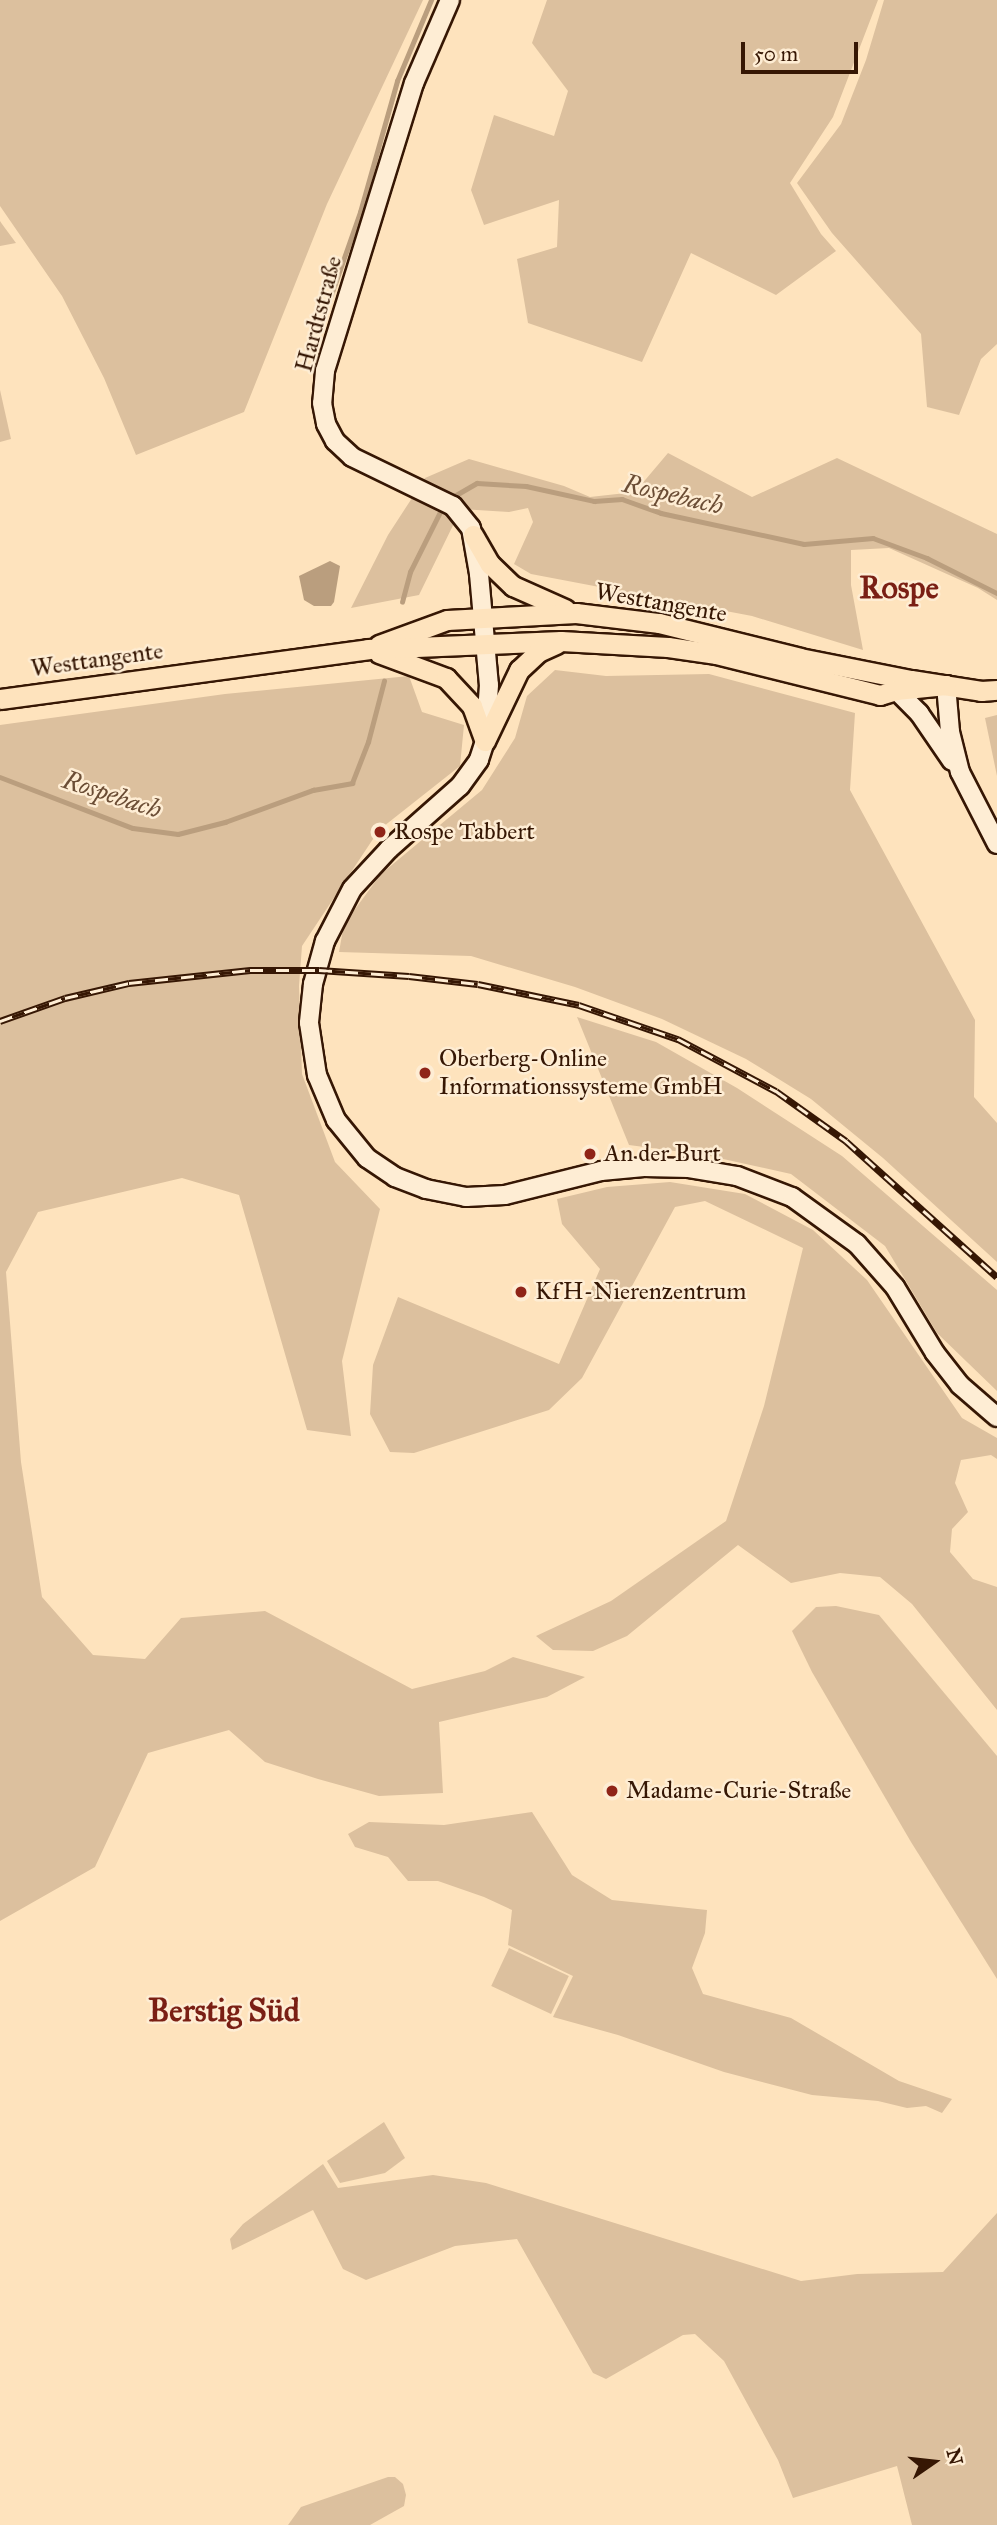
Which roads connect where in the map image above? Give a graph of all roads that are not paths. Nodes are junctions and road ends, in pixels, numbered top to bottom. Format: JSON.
{"nodes":[{"id":1,"x":450,"y":0,"type":"edge"},
{"id":2,"x":473,"y":535,"type":"junction"},
{"id":3,"x":576,"y":613,"type":"junction"},
{"id":4,"x":483,"y":617,"type":"junction"},
{"id":5,"x":561,"y":641,"type":"junction"},
{"id":6,"x":486,"y":644,"type":"junction"},
{"id":7,"x":368,"y":649,"type":"junction"},
{"id":8,"x":946,"y":685,"type":"junction"},
{"id":9,"x":896,"y":690,"type":"junction"},
{"id":10,"x":997,"y":690,"type":"edge"},
{"id":11,"x":0,"y":699,"type":"edge"},
{"id":12,"x":485,"y":741,"type":"junction"},
{"id":13,"x":960,"y":772,"type":"junction"},
{"id":14,"x":997,"y":844,"type":"edge"},
{"id":15,"x":997,"y":1417,"type":"edge"}],
"edges":[{"from":1,"to":2,"type":"street","name":"Hardtstraße"},
{"from":2,"to":3,"type":"main road"},
{"from":2,"to":4,"type":"street","name":"Hardtstraße"},
{"from":3,"to":4,"type":"main road","name":"Westtangente"},
{"from":3,"to":8,"type":"main road","name":"Westtangente"},
{"from":4,"to":6,"type":"street","name":"Hardtstraße"},
{"from":4,"to":7,"type":"main road","name":"Westtangente"},
{"from":5,"to":6,"type":"main road","name":"Westtangente"},
{"from":5,"to":9,"type":"main road","name":"Westtangente"},
{"from":5,"to":12,"type":"main road"},
{"from":6,"to":7,"type":"main road","name":"Westtangente"},
{"from":6,"to":12,"type":"street","name":"Hardtstraße"},
{"from":7,"to":11,"type":"main road","name":"Westtangente"},
{"from":7,"to":12,"type":"main road"},
{"from":8,"to":9,"type":"main road","name":"Westtangente"},
{"from":8,"to":10,"type":"main road","name":"Westtangente"},
{"from":8,"to":13,"type":"street"},
{"from":9,"to":13,"type":"street"},
{"from":12,"to":15,"type":"street"},
{"from":13,"to":14,"type":"street"}]}
